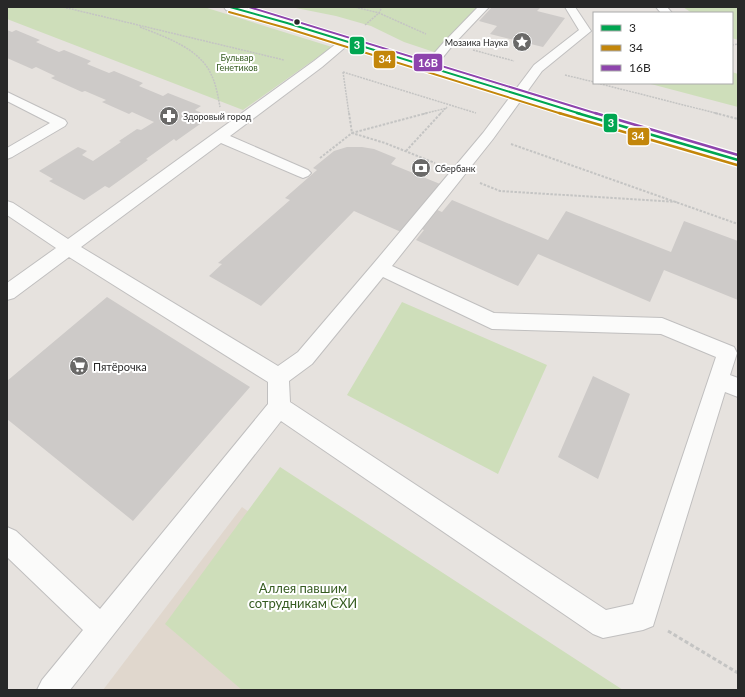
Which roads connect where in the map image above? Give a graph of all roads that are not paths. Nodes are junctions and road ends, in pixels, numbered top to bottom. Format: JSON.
{"nodes":[{"id":1,"x":230,"y":7,"type":"edge"},
{"id":2,"x":484,"y":7,"type":"edge"},
{"id":3,"x":570,"y":7,"type":"edge"},
{"id":4,"x":589,"y":31,"type":"edge"},
{"id":5,"x":345,"y":42,"type":"junction"},
{"id":6,"x":427,"y":69,"type":"junction"},
{"id":7,"x":7,"y":96,"type":"edge"},
{"id":8,"x":518,"y":96,"type":"junction"},
{"id":9,"x":218,"y":136,"type":"junction"},
{"id":10,"x":7,"y":154,"type":"edge"},
{"id":11,"x":738,"y":160,"type":"edge"},
{"id":12,"x":303,"y":173,"type":"road end"},
{"id":13,"x":7,"y":207,"type":"edge"},
{"id":14,"x":67,"y":247,"type":"junction"},
{"id":15,"x":380,"y":268,"type":"junction"},
{"id":16,"x":7,"y":292,"type":"edge"},
{"id":17,"x":278,"y":377,"type":"junction"},
{"id":18,"x":729,"y":384,"type":"edge"},
{"id":19,"x":279,"y":407,"type":"junction"},
{"id":20,"x":7,"y":540,"type":"edge"},
{"id":21,"x":102,"y":629,"type":"junction"},
{"id":22,"x":52,"y":690,"type":"edge"}],
"edges":[{"from":1,"to":5,"type":"main road"},
{"from":2,"to":6,"type":"lane"},
{"from":3,"to":4,"type":"lane"},
{"from":4,"to":8,"type":"lane"},
{"from":5,"to":6,"type":"main road"},
{"from":5,"to":9,"type":"lane"},
{"from":6,"to":8,"type":"main road"},
{"from":7,"to":10,"type":"lane"},
{"from":8,"to":11,"type":"main road"},
{"from":8,"to":15,"type":"lane"},
{"from":9,"to":12,"type":"lane"},
{"from":9,"to":14,"type":"lane"},
{"from":13,"to":14,"type":"lane"},
{"from":14,"to":16,"type":"lane"},
{"from":14,"to":17,"type":"lane"},
{"from":15,"to":17,"type":"lane"},
{"from":15,"to":18,"type":"lane"},
{"from":17,"to":19,"type":"lane"},
{"from":18,"to":19,"type":"lane"},
{"from":19,"to":21,"type":"lane"},
{"from":20,"to":21,"type":"lane"},
{"from":21,"to":22,"type":"lane"}]}
